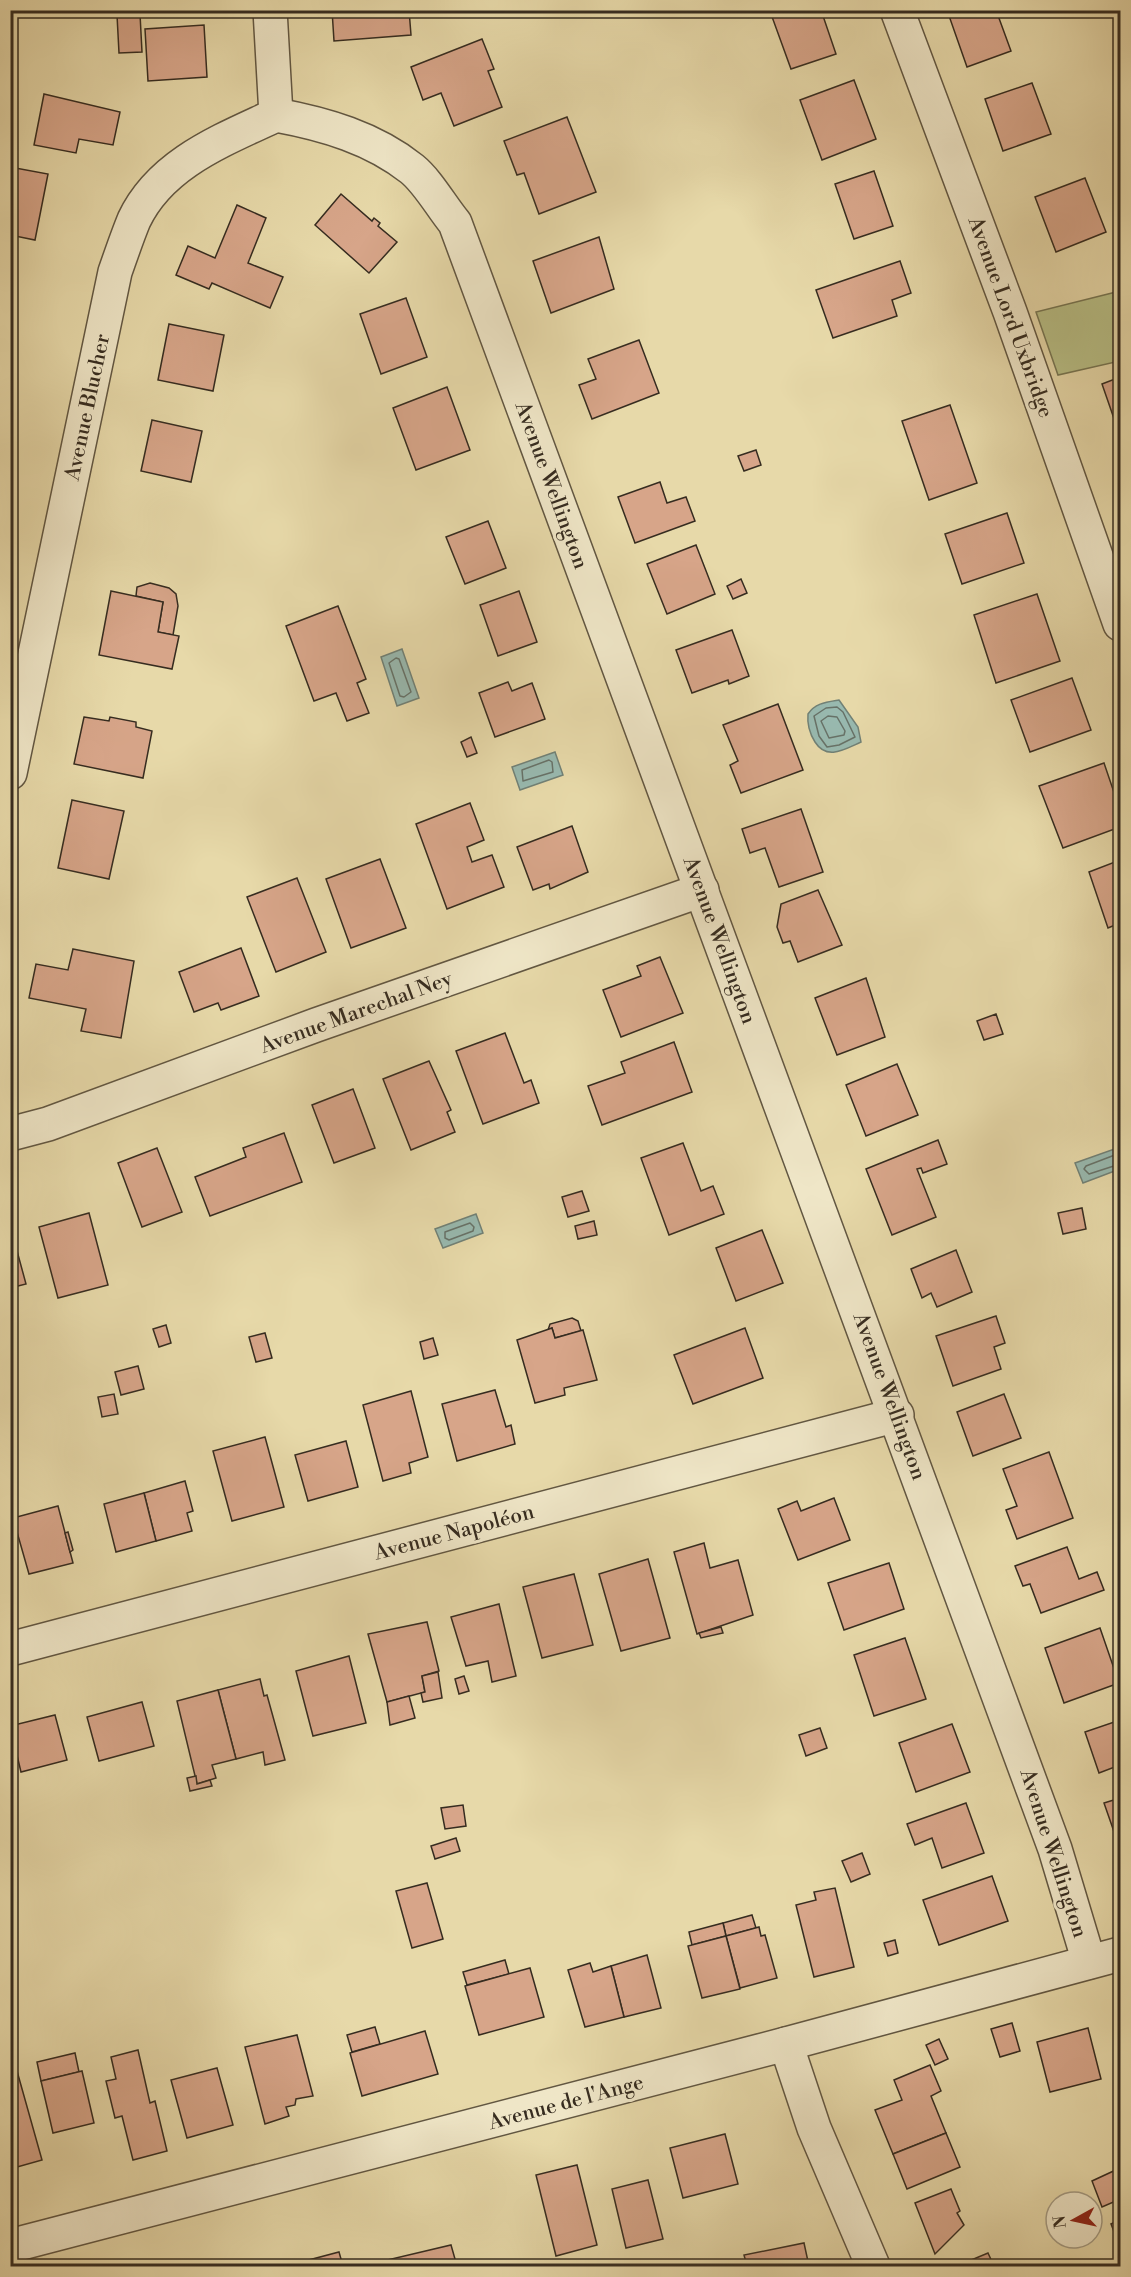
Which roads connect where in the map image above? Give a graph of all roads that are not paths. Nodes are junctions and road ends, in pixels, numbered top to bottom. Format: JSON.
{"nodes":[{"id":1,"x":270,"y":10,"type":"edge"},
{"id":2,"x":897,"y":10,"type":"edge"},
{"id":3,"x":276,"y":115,"type":"junction"},
{"id":4,"x":1120,"y":624,"type":"edge"},
{"id":5,"x":10,"y":774,"type":"edge"},
{"id":6,"x":702,"y":891,"type":"junction"},
{"id":7,"x":10,"y":1134,"type":"edge"},
{"id":8,"x":897,"y":1415,"type":"junction"},
{"id":9,"x":10,"y":1648,"type":"edge"},
{"id":10,"x":1120,"y":1954,"type":"edge"},
{"id":11,"x":1089,"y":1962,"type":"junction"},
{"id":12,"x":786,"y":2044,"type":"junction"},
{"id":13,"x":10,"y":2246,"type":"edge"},
{"id":14,"x":873,"y":2266,"type":"edge"}],
"edges":[{"from":1,"to":3,"type":"street"},
{"from":2,"to":4,"type":"street","name":"Avenue Lord Uxbridge"},
{"from":3,"to":5,"type":"street","name":"Avenue Blucher"},
{"from":3,"to":6,"type":"street","name":"Avenue Wellington"},
{"from":6,"to":7,"type":"street","name":"Avenue Marechal Ney"},
{"from":6,"to":8,"type":"street","name":"Avenue Wellington"},
{"from":8,"to":9,"type":"street","name":"Avenue Napoléon"},
{"from":8,"to":11,"type":"street","name":"Avenue Wellington"},
{"from":10,"to":11,"type":"street","name":"Avenue de l'Ange"},
{"from":11,"to":12,"type":"street","name":"Avenue de l'Ange"},
{"from":12,"to":13,"type":"street","name":"Avenue de l'Ange"},
{"from":12,"to":14,"type":"street"}]}
